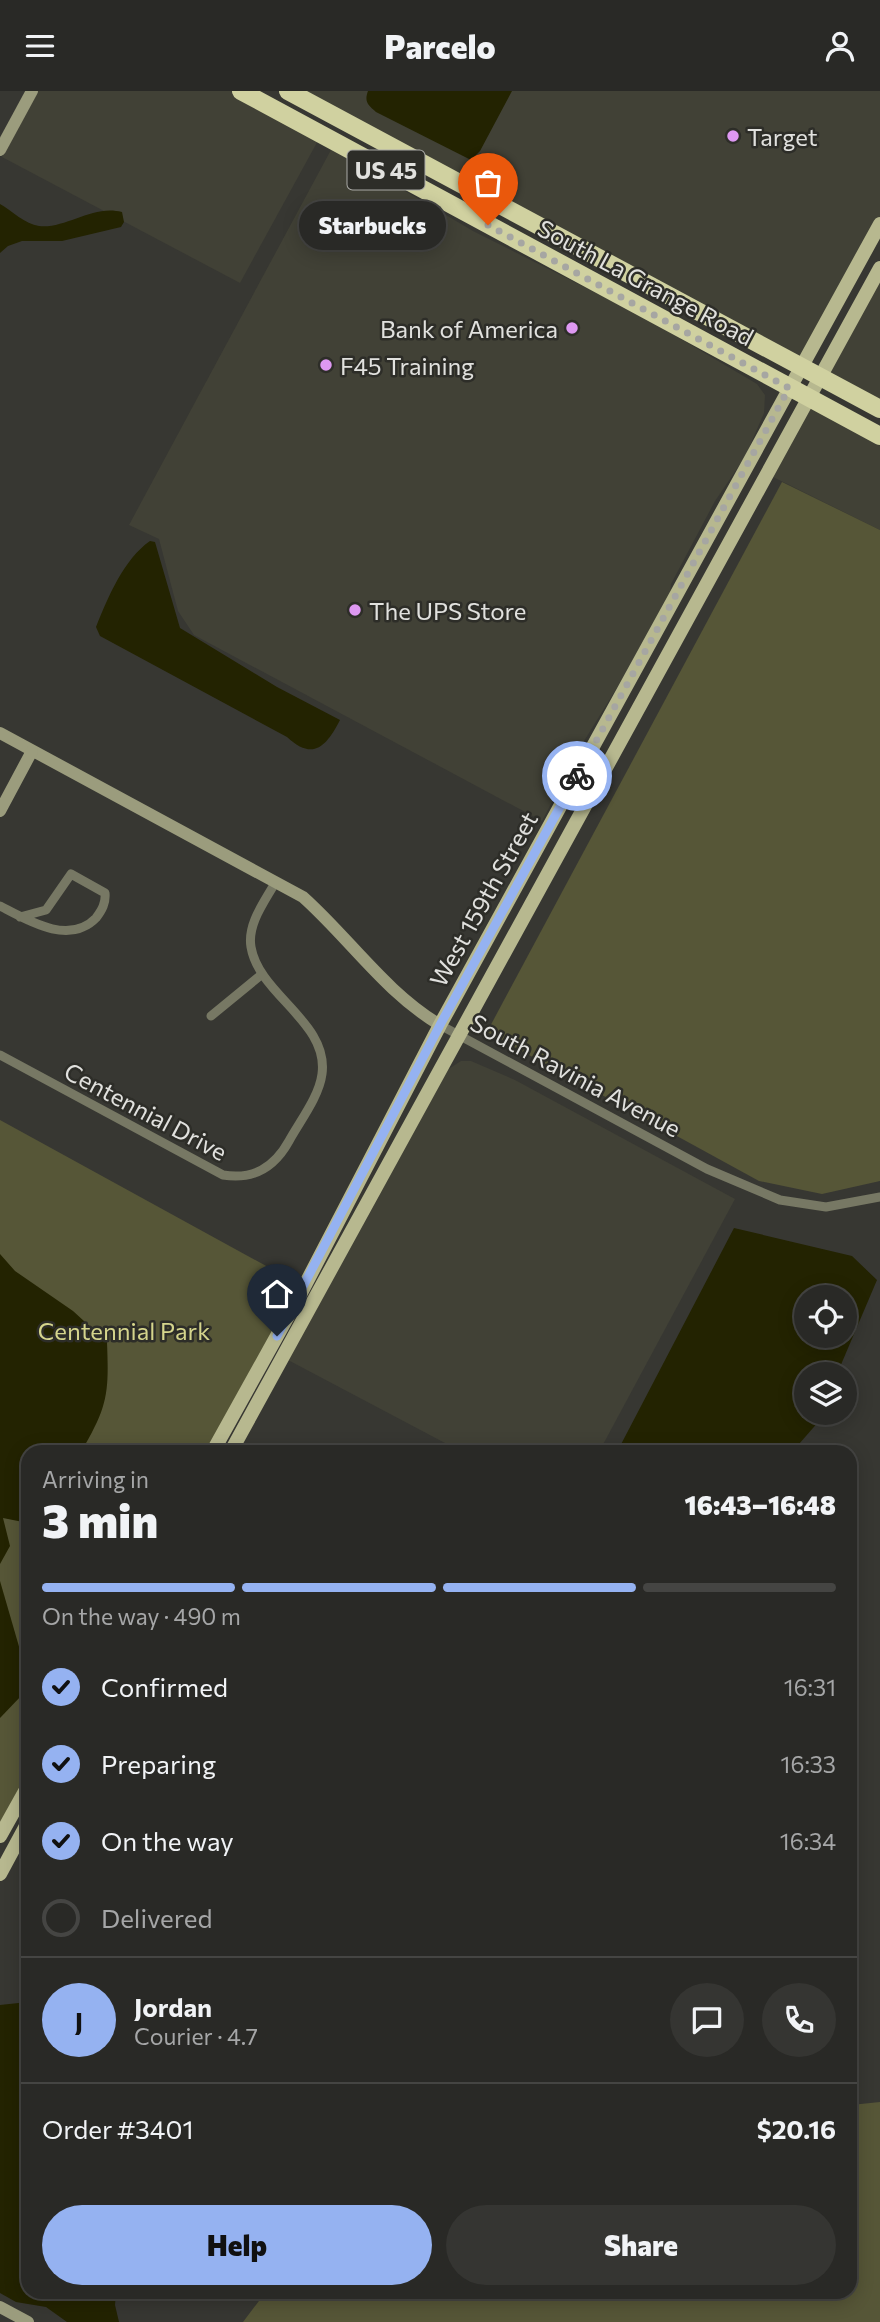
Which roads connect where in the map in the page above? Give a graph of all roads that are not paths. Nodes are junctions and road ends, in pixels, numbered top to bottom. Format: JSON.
{"nodes":[{"id":1,"x":32,"y":91,"type":"edge"},
{"id":2,"x":241,"y":91,"type":"edge"},
{"id":3,"x":288,"y":91,"type":"edge"},
{"id":4,"x":0,"y":151,"type":"edge"},
{"id":5,"x":880,"y":224,"type":"edge"},
{"id":6,"x":880,"y":268,"type":"edge"},
{"id":7,"x":801,"y":366,"type":"junction"},
{"id":8,"x":821,"y":377,"type":"junction"},
{"id":9,"x":789,"y":388,"type":"junction"},
{"id":10,"x":809,"y":398,"type":"junction"},
{"id":11,"x":880,"y":409,"type":"edge"},
{"id":12,"x":880,"y":436,"type":"edge"},
{"id":13,"x":0,"y":733,"type":"edge"},
{"id":14,"x":32,"y":751,"type":"junction"},
{"id":15,"x":0,"y":811,"type":"edge"},
{"id":16,"x":275,"y":883,"type":"junction"},
{"id":17,"x":0,"y":906,"type":"edge"},
{"id":18,"x":20,"y":917,"type":"junction"},
{"id":19,"x":261,"y":975,"type":"junction"},
{"id":20,"x":211,"y":1016,"type":"dead end"},
{"id":21,"x":440,"y":1025,"type":"junction"},
{"id":22,"x":461,"y":1037,"type":"junction"},
{"id":23,"x":0,"y":1055,"type":"edge"},
{"id":24,"x":880,"y":1197,"type":"edge"},
{"id":25,"x":216,"y":1445,"type":"edge"},
{"id":26,"x":234,"y":1445,"type":"edge"},
{"id":27,"x":21,"y":1798,"type":"edge"},
{"id":28,"x":21,"y":1834,"type":"edge"},
{"id":29,"x":0,"y":1836,"type":"edge"},
{"id":30,"x":1,"y":1869,"type":"edge"},
{"id":31,"x":0,"y":2307,"type":"edge"},
{"id":32,"x":28,"y":2322,"type":"edge"}],
"edges":[{"from":1,"to":4,"type":"street"},
{"from":2,"to":9,"type":"highway","name":"South La Grange Road","number":"US 45"},
{"from":3,"to":7,"type":"highway","name":"South La Grange Road","number":"US 45"},
{"from":5,"to":7,"type":"main road","name":"West 159th Street"},
{"from":6,"to":8,"type":"main road","name":"West 159th Street"},
{"from":7,"to":8,"type":"highway","name":"South La Grange Road","number":"US 45"},
{"from":7,"to":9,"type":"main road","name":"West 159th Street"},
{"from":8,"to":10,"type":"main road","name":"West 159th Street"},
{"from":8,"to":11,"type":"highway","name":"South La Grange Road","number":"US 45"},
{"from":9,"to":10,"type":"highway","name":"South La Grange Road","number":"US 45"},
{"from":9,"to":21,"type":"main road","name":"West 159th Street"},
{"from":10,"to":12,"type":"highway","name":"South La Grange Road","number":"US 45"},
{"from":10,"to":22,"type":"main road","name":"West 159th Street"},
{"from":13,"to":14,"type":"street","name":"South Ravinia Avenue"},
{"from":14,"to":15,"type":"street"},
{"from":14,"to":16,"type":"street","name":"South Ravinia Avenue"},
{"from":16,"to":19,"type":"street"},
{"from":16,"to":21,"type":"street","name":"South Ravinia Avenue"},
{"from":17,"to":18,"type":"street"},
{"from":18,"to":18,"type":"street"},
{"from":19,"to":20,"type":"street"},
{"from":19,"to":23,"type":"street","name":"Centennial Drive"},
{"from":21,"to":22,"type":"street","name":"South Ravinia Avenue"},
{"from":21,"to":25,"type":"main road","name":"West 159th Street"},
{"from":22,"to":24,"type":"street","name":"South Ravinia Avenue"},
{"from":22,"to":26,"type":"main road","name":"West 159th Street"},
{"from":27,"to":29,"type":"main road"},
{"from":28,"to":30,"type":"main road"},
{"from":31,"to":32,"type":"street"}]}
